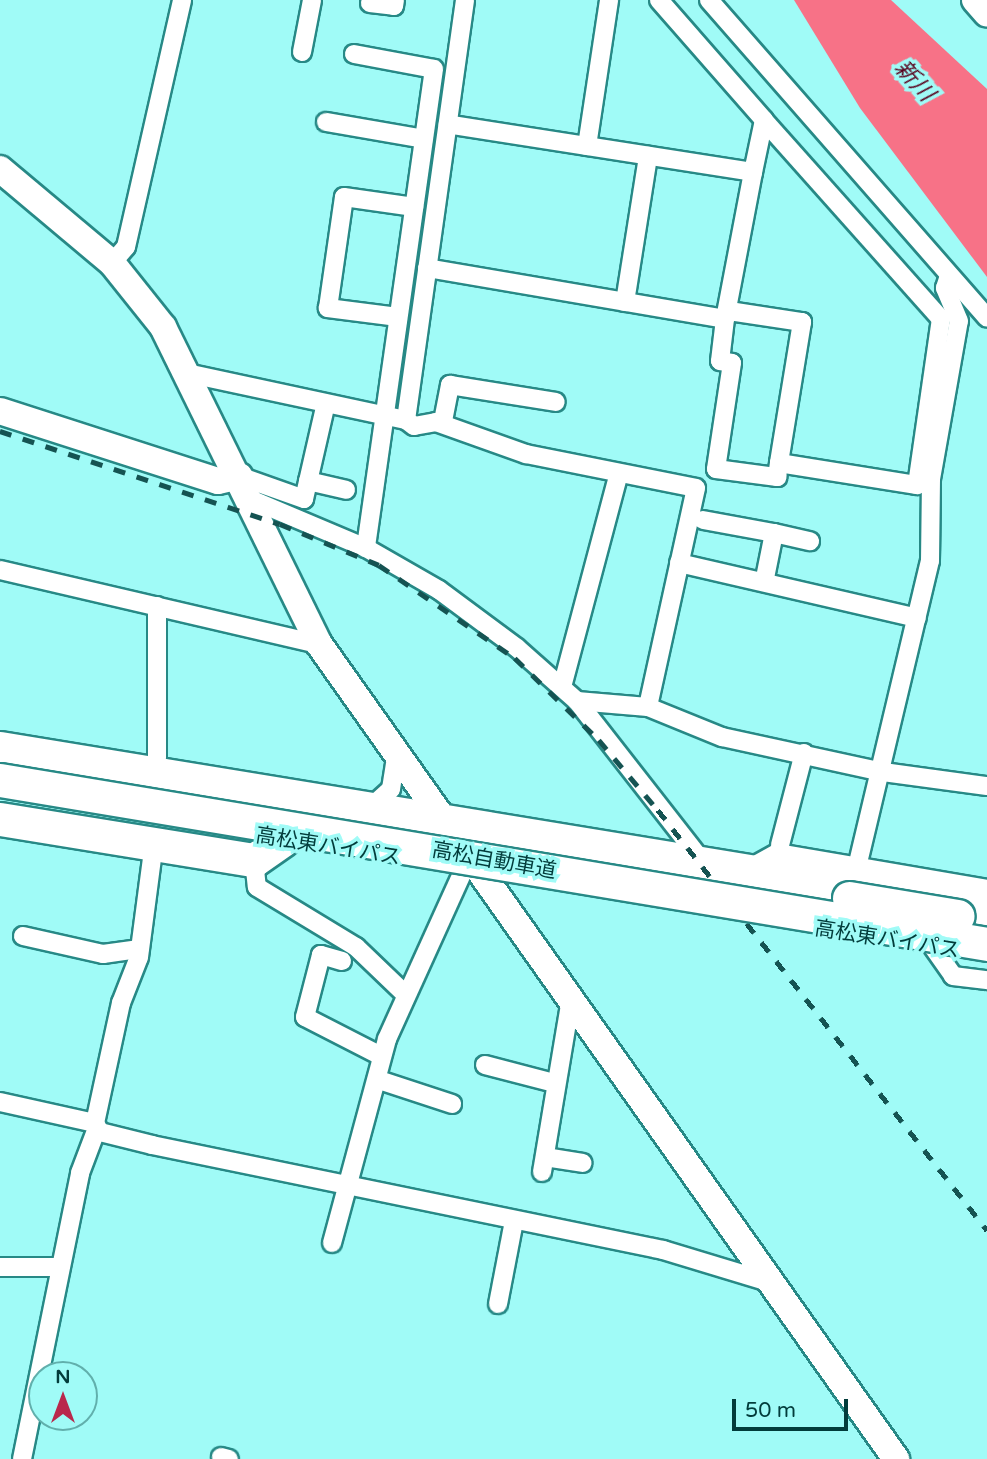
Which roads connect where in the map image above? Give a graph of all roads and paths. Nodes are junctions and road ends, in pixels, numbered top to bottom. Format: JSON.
{"nodes":[{"id":1,"x":181,"y":0,"type":"edge"},
{"id":2,"x":312,"y":0,"type":"edge"},
{"id":3,"x":394,"y":0,"type":"edge"},
{"id":4,"x":465,"y":0,"type":"edge"},
{"id":5,"x":609,"y":0,"type":"edge"},
{"id":6,"x":659,"y":0,"type":"edge"},
{"id":7,"x":709,"y":0,"type":"edge"},
{"id":8,"x":975,"y":0,"type":"edge"},
{"id":9,"x":370,"y":3,"type":"dead end"},
{"id":10,"x":987,"y":13,"type":"edge"},
{"id":11,"x":302,"y":52,"type":"dead end"},
{"id":12,"x":354,"y":54,"type":"dead end"},
{"id":13,"x":764,"y":120,"type":"junction"},
{"id":14,"x":326,"y":122,"type":"dead end"},
{"id":15,"x":448,"y":124,"type":"junction"},
{"id":16,"x":424,"y":139,"type":"junction"},
{"id":17,"x":587,"y":146,"type":"junction"},
{"id":18,"x":648,"y":156,"type":"junction"},
{"id":19,"x":0,"y":169,"type":"edge"},
{"id":20,"x":753,"y":172,"type":"junction"},
{"id":21,"x":414,"y":206,"type":"junction"},
{"id":22,"x":112,"y":263,"type":"junction"},
{"id":23,"x":427,"y":268,"type":"junction"},
{"id":24,"x":949,"y":276,"type":"junction"},
{"id":25,"x":625,"y":302,"type":"junction"},
{"id":26,"x":727,"y":315,"type":"junction"},
{"id":27,"x":398,"y":317,"type":"junction"},
{"id":28,"x":987,"y":318,"type":"edge"},
{"id":29,"x":191,"y":374,"type":"junction"},
{"id":30,"x":556,"y":402,"type":"dead end"},
{"id":31,"x":326,"y":403,"type":"junction"},
{"id":32,"x":0,"y":411,"type":"edge"},
{"id":33,"x":384,"y":416,"type":"junction"},
{"id":34,"x":406,"y":420,"type":"junction"},
{"id":35,"x":436,"y":422,"type":"junction"},
{"id":36,"x":779,"y":463,"type":"junction"},
{"id":37,"x":619,"y":473,"type":"junction"},
{"id":38,"x":308,"y":481,"type":"junction"},
{"id":39,"x":244,"y":488,"type":"junction"},
{"id":40,"x":346,"y":491,"type":"dead end"},
{"id":41,"x":703,"y":520,"type":"dead end"},
{"id":42,"x":774,"y":533,"type":"junction"},
{"id":43,"x":810,"y":541,"type":"dead end"},
{"id":44,"x":366,"y":548,"type":"junction"},
{"id":45,"x":680,"y":563,"type":"junction"},
{"id":46,"x":0,"y":570,"type":"edge"},
{"id":47,"x":765,"y":578,"type":"junction"},
{"id":48,"x":156,"y":606,"type":"junction"},
{"id":49,"x":917,"y":618,"type":"junction"},
{"id":50,"x":319,"y":644,"type":"junction"},
{"id":51,"x":562,"y":687,"type":"junction"},
{"id":52,"x":577,"y":701,"type":"junction"},
{"id":53,"x":648,"y":707,"type":"junction"},
{"id":54,"x":0,"y":731,"type":"edge"},
{"id":55,"x":0,"y":748,"type":"edge"},
{"id":56,"x":804,"y":753,"type":"junction"},
{"id":57,"x":396,"y":757,"type":"junction"},
{"id":58,"x":157,"y":758,"type":"junction"},
{"id":59,"x":0,"y":761,"type":"edge"},
{"id":60,"x":883,"y":772,"type":"junction"},
{"id":61,"x":0,"y":780,"type":"edge"},
{"id":62,"x":987,"y":786,"type":"edge"},
{"id":63,"x":0,"y":793,"type":"edge"},
{"id":64,"x":284,"y":794,"type":"junction"},
{"id":65,"x":370,"y":808,"type":"junction"},
{"id":66,"x":0,"y":819,"type":"edge"},
{"id":67,"x":441,"y":819,"type":"junction"},
{"id":68,"x":283,"y":840,"type":"junction"},
{"id":69,"x":154,"y":843,"type":"junction"},
{"id":70,"x":780,"y":845,"type":"dead end"},
{"id":71,"x":254,"y":860,"type":"junction"},
{"id":72,"x":702,"y":862,"type":"junction"},
{"id":73,"x":857,"y":867,"type":"junction"},
{"id":74,"x":747,"y":869,"type":"junction"},
{"id":75,"x":471,"y":871,"type":"junction"},
{"id":76,"x":987,"y":889,"type":"edge"},
{"id":77,"x":987,"y":910,"type":"edge"},
{"id":78,"x":987,"y":921,"type":"edge"},
{"id":79,"x":23,"y":936,"type":"dead end"},
{"id":80,"x":987,"y":944,"type":"edge"},
{"id":81,"x":933,"y":947,"type":"junction"},
{"id":82,"x":140,"y":949,"type":"junction"},
{"id":83,"x":987,"y":956,"type":"edge"},
{"id":84,"x":342,"y":961,"type":"dead end"},
{"id":85,"x":987,"y":980,"type":"edge"},
{"id":86,"x":407,"y":995,"type":"junction"},
{"id":87,"x":571,"y":998,"type":"junction"},
{"id":88,"x":381,"y":1056,"type":"junction"},
{"id":89,"x":485,"y":1065,"type":"dead end"},
{"id":90,"x":379,"y":1080,"type":"junction"},
{"id":91,"x":554,"y":1083,"type":"junction"},
{"id":92,"x":0,"y":1102,"type":"edge"},
{"id":93,"x":452,"y":1104,"type":"dead end"},
{"id":94,"x":96,"y":1126,"type":"junction"},
{"id":95,"x":583,"y":1163,"type":"dead end"},
{"id":96,"x":350,"y":1186,"type":"junction"},
{"id":97,"x":514,"y":1221,"type":"junction"},
{"id":98,"x":332,"y":1243,"type":"dead end"},
{"id":99,"x":0,"y":1267,"type":"edge"},
{"id":100,"x":59,"y":1267,"type":"junction"},
{"id":101,"x":772,"y":1283,"type":"junction"},
{"id":102,"x":498,"y":1304,"type":"dead end"},
{"id":103,"x":887,"y":1455,"type":"edge"},
{"id":104,"x":22,"y":1459,"type":"edge"}],
"edges":[{"from":1,"to":22,"type":"street"},
{"from":2,"to":11,"type":"street"},
{"from":3,"to":9,"type":"street"},
{"from":4,"to":15,"type":"street"},
{"from":5,"to":17,"type":"street"},
{"from":6,"to":13,"type":"street"},
{"from":7,"to":24,"type":"street"},
{"from":8,"to":10,"type":"street"},
{"from":12,"to":16,"type":"street"},
{"from":13,"to":20,"type":"street"},
{"from":13,"to":36,"type":"street"},
{"from":14,"to":16,"type":"street"},
{"from":15,"to":17,"type":"street"},
{"from":15,"to":23,"type":"street"},
{"from":16,"to":21,"type":"street"},
{"from":17,"to":18,"type":"street"},
{"from":18,"to":20,"type":"street"},
{"from":18,"to":25,"type":"street"},
{"from":19,"to":22,"type":"street"},
{"from":20,"to":26,"type":"street"},
{"from":21,"to":27,"type":"street"},
{"from":21,"to":27,"type":"street"},
{"from":22,"to":29,"type":"street"},
{"from":23,"to":25,"type":"street"},
{"from":23,"to":34,"type":"street"},
{"from":24,"to":28,"type":"street"},
{"from":24,"to":49,"type":"street"},
{"from":25,"to":26,"type":"street"},
{"from":26,"to":36,"type":"street"},
{"from":26,"to":36,"type":"street"},
{"from":27,"to":33,"type":"street"},
{"from":29,"to":31,"type":"street"},
{"from":29,"to":39,"type":"street"},
{"from":30,"to":35,"type":"street"},
{"from":31,"to":33,"type":"street"},
{"from":31,"to":38,"type":"street"},
{"from":32,"to":39,"type":"street"},
{"from":33,"to":34,"type":"street"},
{"from":33,"to":44,"type":"street"},
{"from":34,"to":35,"type":"street"},
{"from":35,"to":37,"type":"street"},
{"from":37,"to":45,"type":"street"},
{"from":37,"to":51,"type":"street"},
{"from":38,"to":39,"type":"street"},
{"from":38,"to":40,"type":"street"},
{"from":39,"to":44,"type":"street"},
{"from":39,"to":50,"type":"street"},
{"from":41,"to":42,"type":"street"},
{"from":42,"to":43,"type":"street"},
{"from":42,"to":47,"type":"street"},
{"from":44,"to":51,"type":"street"},
{"from":45,"to":47,"type":"street"},
{"from":45,"to":53,"type":"street"},
{"from":46,"to":48,"type":"street"},
{"from":47,"to":49,"type":"street"},
{"from":48,"to":50,"type":"street"},
{"from":48,"to":58,"type":"street"},
{"from":49,"to":60,"type":"street"},
{"from":50,"to":57,"type":"street"},
{"from":51,"to":52,"type":"street"},
{"from":52,"to":53,"type":"street"},
{"from":52,"to":72,"type":"street"},
{"from":53,"to":56,"type":"street"},
{"from":54,"to":58,"type":"highway"},
{"from":55,"to":64,"type":"highway"},
{"from":56,"to":60,"type":"street"},
{"from":56,"to":70,"type":"street"},
{"from":57,"to":65,"type":"street"},
{"from":57,"to":67,"type":"street"},
{"from":58,"to":64,"type":"highway"},
{"from":59,"to":78,"type":"highway","name":"高松自動車道","bridge":true},
{"from":60,"to":62,"type":"street"},
{"from":60,"to":73,"type":"street"},
{"from":61,"to":80,"type":"highway","name":"高松自動車道","bridge":true},
{"from":63,"to":68,"type":"highway","name":"高松東バイパス"},
{"from":64,"to":65,"type":"highway"},
{"from":65,"to":67,"type":"highway"},
{"from":66,"to":69,"type":"highway"},
{"from":67,"to":72,"type":"highway"},
{"from":67,"to":75,"type":"street"},
{"from":68,"to":71,"type":"highway"},
{"from":68,"to":75,"type":"highway","name":"高松東バイパス"},
{"from":69,"to":71,"type":"highway"},
{"from":69,"to":82,"type":"street"},
{"from":71,"to":86,"type":"street"},
{"from":72,"to":74,"type":"highway"},
{"from":73,"to":74,"type":"street"},
{"from":73,"to":76,"type":"street"},
{"from":74,"to":77,"type":"highway"},
{"from":75,"to":81,"type":"highway","name":"高松東バイパス"},
{"from":75,"to":86,"type":"street"},
{"from":75,"to":87,"type":"street"},
{"from":79,"to":82,"type":"street"},
{"from":81,"to":83,"type":"highway","name":"高松東バイパス"},
{"from":81,"to":85,"type":"street"},
{"from":82,"to":94,"type":"street"},
{"from":84,"to":88,"type":"street"},
{"from":86,"to":88,"type":"street"},
{"from":87,"to":91,"type":"street"},
{"from":87,"to":101,"type":"street"},
{"from":88,"to":90,"type":"street"},
{"from":89,"to":91,"type":"street"},
{"from":90,"to":93,"type":"street"},
{"from":90,"to":96,"type":"street"},
{"from":91,"to":95,"type":"street"},
{"from":92,"to":94,"type":"street"},
{"from":94,"to":96,"type":"street"},
{"from":94,"to":100,"type":"street"},
{"from":96,"to":97,"type":"street"},
{"from":96,"to":98,"type":"street"},
{"from":97,"to":101,"type":"street"},
{"from":97,"to":102,"type":"street"},
{"from":99,"to":100,"type":"street"},
{"from":100,"to":104,"type":"street"},
{"from":101,"to":103,"type":"street"}]}
